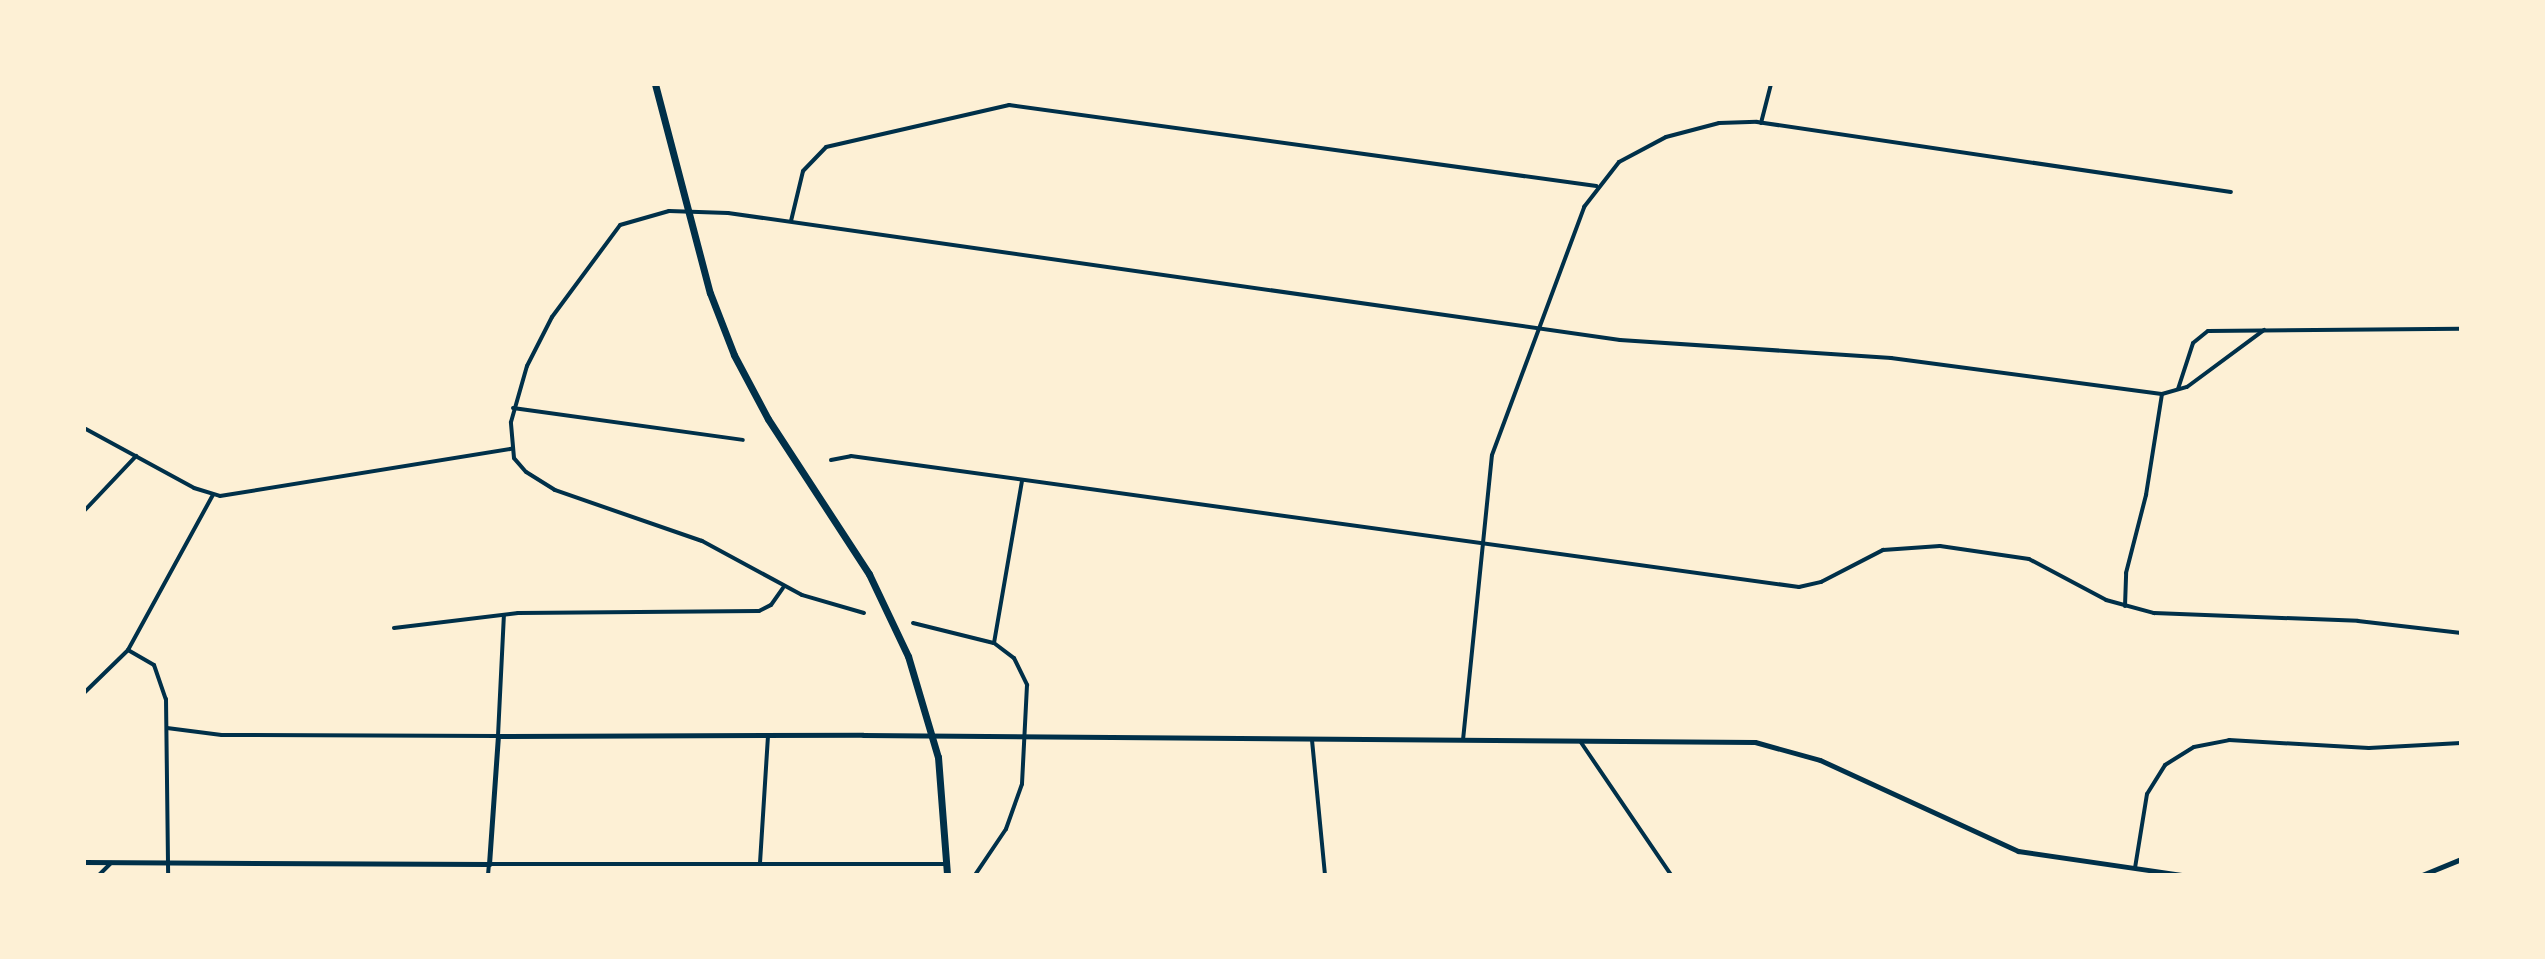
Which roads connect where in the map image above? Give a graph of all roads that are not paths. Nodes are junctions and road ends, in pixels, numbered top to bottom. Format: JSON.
{"nodes":[{"id":1,"x":655,"y":84,"type":"edge"},
{"id":2,"x":1771,"y":84,"type":"edge"},
{"id":3,"x":1761,"y":123,"type":"junction"},
{"id":4,"x":1596,"y":186,"type":"junction"},
{"id":5,"x":2231,"y":192,"type":"dead end"},
{"id":6,"x":687,"y":210,"type":"junction"},
{"id":7,"x":791,"y":221,"type":"junction"},
{"id":8,"x":1540,"y":327,"type":"junction"},
{"id":9,"x":2461,"y":329,"type":"edge"},
{"id":10,"x":2264,"y":330,"type":"junction"},
{"id":11,"x":2177,"y":392,"type":"junction"},
{"id":12,"x":2162,"y":394,"type":"junction"},
{"id":13,"x":513,"y":408,"type":"junction"},
{"id":14,"x":84,"y":428,"type":"edge"},
{"id":15,"x":743,"y":440,"type":"dead end"},
{"id":16,"x":511,"y":449,"type":"junction"},
{"id":17,"x":136,"y":456,"type":"junction"},
{"id":18,"x":831,"y":460,"type":"dead end"},
{"id":19,"x":1022,"y":481,"type":"junction"},
{"id":20,"x":213,"y":495,"type":"junction"},
{"id":21,"x":84,"y":511,"type":"edge"},
{"id":22,"x":1482,"y":546,"type":"junction"},
{"id":23,"x":783,"y":588,"type":"junction"},
{"id":24,"x":2125,"y":606,"type":"junction"},
{"id":25,"x":864,"y":613,"type":"dead end"},
{"id":26,"x":504,"y":615,"type":"junction"},
{"id":27,"x":913,"y":623,"type":"dead end"},
{"id":28,"x":394,"y":628,"type":"dead end"},
{"id":29,"x":2461,"y":633,"type":"edge"},
{"id":30,"x":994,"y":643,"type":"junction"},
{"id":31,"x":128,"y":650,"type":"junction"},
{"id":32,"x":84,"y":693,"type":"edge"},
{"id":33,"x":167,"y":728,"type":"junction"},
{"id":34,"x":768,"y":735,"type":"junction"},
{"id":35,"x":498,"y":736,"type":"junction"},
{"id":36,"x":933,"y":737,"type":"junction"},
{"id":37,"x":1028,"y":740,"type":"junction"},
{"id":38,"x":1312,"y":740,"type":"junction"},
{"id":39,"x":1463,"y":740,"type":"junction"},
{"id":40,"x":1580,"y":741,"type":"junction"},
{"id":41,"x":2461,"y":743,"type":"edge"},
{"id":42,"x":2461,"y":859,"type":"edge"},
{"id":43,"x":84,"y":862,"type":"edge"},
{"id":44,"x":111,"y":863,"type":"junction"},
{"id":45,"x":168,"y":863,"type":"junction"},
{"id":46,"x":760,"y":863,"type":"junction"},
{"id":47,"x":489,"y":864,"type":"junction"},
{"id":48,"x":947,"y":864,"type":"junction"},
{"id":49,"x":2135,"y":870,"type":"junction"},
{"id":50,"x":99,"y":875,"type":"edge"},
{"id":51,"x":168,"y":875,"type":"edge"},
{"id":52,"x":488,"y":875,"type":"edge"},
{"id":53,"x":947,"y":875,"type":"edge"},
{"id":54,"x":975,"y":875,"type":"edge"},
{"id":55,"x":1325,"y":875,"type":"edge"},
{"id":56,"x":1671,"y":875,"type":"edge"},
{"id":57,"x":2183,"y":875,"type":"edge"},
{"id":58,"x":2422,"y":875,"type":"edge"}],
"edges":[{"from":1,"to":6,"type":"main road"},
{"from":2,"to":3,"type":"street"},
{"from":3,"to":4,"type":"street"},
{"from":3,"to":5,"type":"street"},
{"from":4,"to":7,"type":"street"},
{"from":4,"to":8,"type":"street"},
{"from":6,"to":7,"type":"street"},
{"from":6,"to":13,"type":"street"},
{"from":6,"to":36,"type":"main road"},
{"from":7,"to":8,"type":"street"},
{"from":8,"to":12,"type":"street"},
{"from":8,"to":22,"type":"street"},
{"from":9,"to":10,"type":"street"},
{"from":10,"to":11,"type":"street"},
{"from":10,"to":11,"type":"street"},
{"from":11,"to":12,"type":"street"},
{"from":12,"to":24,"type":"street"},
{"from":13,"to":15,"type":"street"},
{"from":13,"to":16,"type":"street"},
{"from":14,"to":17,"type":"street"},
{"from":16,"to":20,"type":"street"},
{"from":16,"to":23,"type":"street"},
{"from":17,"to":20,"type":"street"},
{"from":17,"to":21,"type":"street"},
{"from":18,"to":19,"type":"street"},
{"from":19,"to":22,"type":"street"},
{"from":19,"to":30,"type":"street"},
{"from":20,"to":31,"type":"street"},
{"from":22,"to":24,"type":"street"},
{"from":22,"to":39,"type":"street"},
{"from":23,"to":25,"type":"street"},
{"from":23,"to":26,"type":"street"},
{"from":24,"to":29,"type":"street"},
{"from":26,"to":28,"type":"street"},
{"from":26,"to":35,"type":"street"},
{"from":27,"to":30,"type":"street"},
{"from":30,"to":37,"type":"street"},
{"from":31,"to":32,"type":"street"},
{"from":31,"to":33,"type":"street"},
{"from":33,"to":35,"type":"street"},
{"from":33,"to":45,"type":"street"},
{"from":34,"to":35,"type":"street"},
{"from":34,"to":36,"type":"street"},
{"from":34,"to":46,"type":"street"},
{"from":35,"to":47,"type":"street"},
{"from":36,"to":37,"type":"street"},
{"from":36,"to":48,"type":"main road"},
{"from":37,"to":38,"type":"street"},
{"from":37,"to":54,"type":"street"},
{"from":38,"to":39,"type":"street"},
{"from":38,"to":55,"type":"street"},
{"from":39,"to":40,"type":"street"},
{"from":40,"to":49,"type":"street"},
{"from":40,"to":56,"type":"street"},
{"from":41,"to":49,"type":"street"},
{"from":42,"to":58,"type":"street"},
{"from":43,"to":44,"type":"street"},
{"from":44,"to":45,"type":"street"},
{"from":44,"to":50,"type":"street"},
{"from":45,"to":47,"type":"street"},
{"from":45,"to":51,"type":"street"},
{"from":46,"to":47,"type":"street"},
{"from":46,"to":48,"type":"street"},
{"from":47,"to":52,"type":"street"},
{"from":48,"to":53,"type":"main road"},
{"from":49,"to":57,"type":"street"}]}
